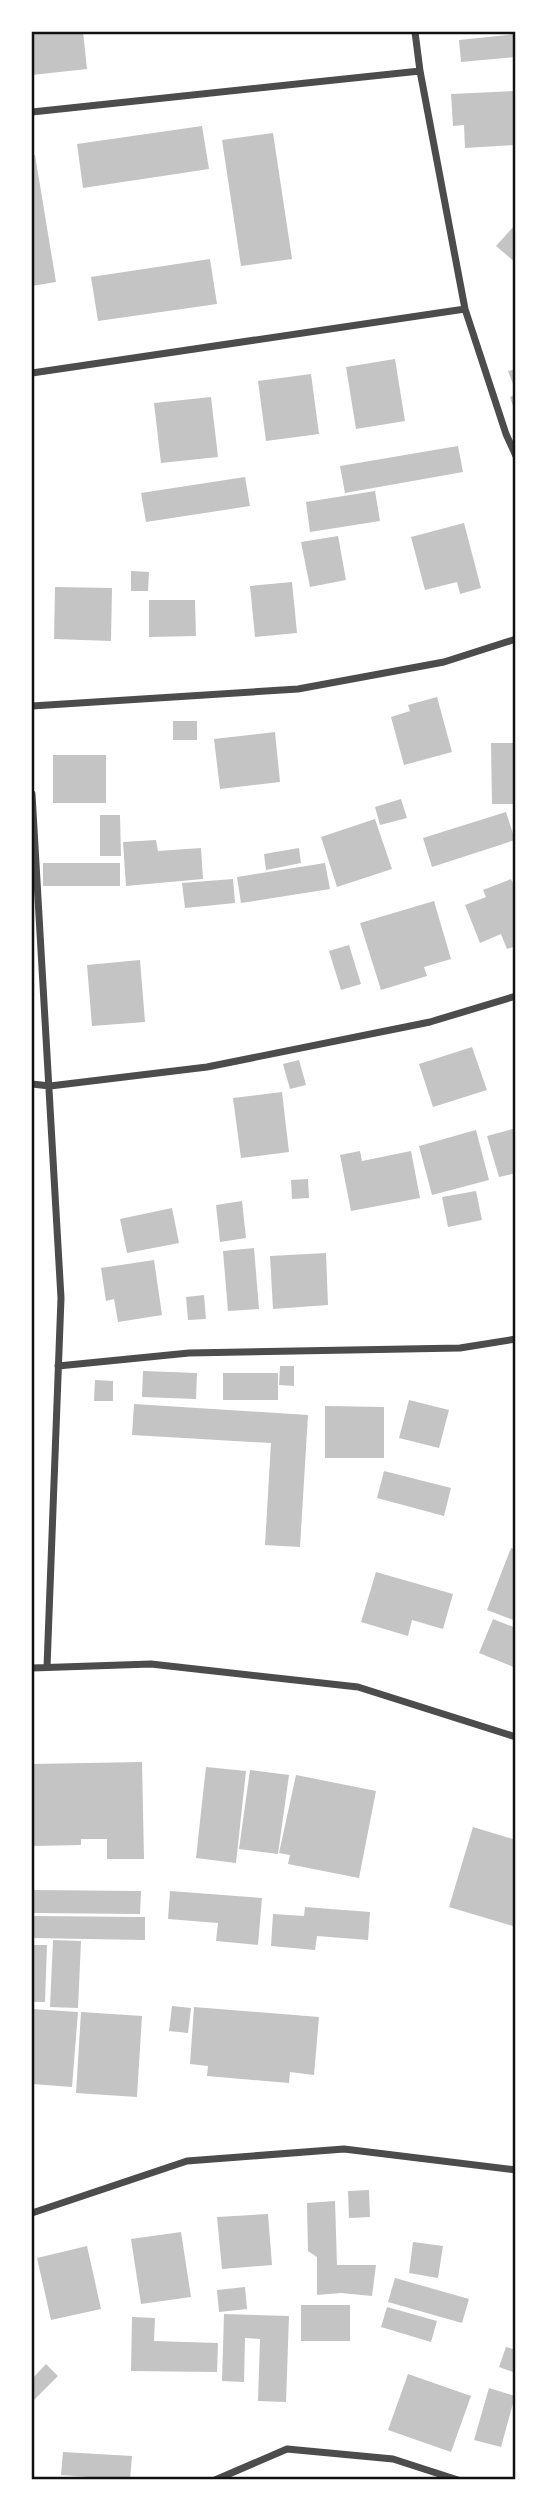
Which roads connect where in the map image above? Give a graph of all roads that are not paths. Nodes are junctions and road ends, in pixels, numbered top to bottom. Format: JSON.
{"nodes":[{"id":1,"x":415,"y":32,"type":"edge"},
{"id":2,"x":420,"y":71,"type":"junction"},
{"id":3,"x":32,"y":112,"type":"edge"},
{"id":4,"x":465,"y":309,"type":"junction"},
{"id":5,"x":32,"y":373,"type":"edge"},
{"id":6,"x":516,"y":456,"type":"edge"},
{"id":7,"x":516,"y":639,"type":"edge"},
{"id":8,"x":32,"y":706,"type":"edge"},
{"id":9,"x":32,"y":794,"type":"edge"},
{"id":10,"x":516,"y":996,"type":"edge"},
{"id":11,"x":32,"y":1084,"type":"edge"},
{"id":12,"x":50,"y":1086,"type":"junction"},
{"id":13,"x":516,"y":1339,"type":"edge"},
{"id":14,"x":58,"y":1366,"type":"junction"},
{"id":15,"x":47,"y":1667,"type":"junction"},
{"id":16,"x":32,"y":1668,"type":"edge"},
{"id":17,"x":516,"y":1737,"type":"edge"},
{"id":18,"x":516,"y":2170,"type":"edge"},
{"id":19,"x":32,"y":2213,"type":"edge"},
{"id":20,"x":216,"y":2479,"type":"edge"},
{"id":21,"x":458,"y":2480,"type":"edge"}],
"edges":[{"from":1,"to":2,"type":"street"},
{"from":2,"to":3,"type":"street"},
{"from":2,"to":4,"type":"street"},
{"from":4,"to":5,"type":"street"},
{"from":4,"to":6,"type":"street"},
{"from":7,"to":8,"type":"street"},
{"from":9,"to":12,"type":"street"},
{"from":10,"to":12,"type":"street"},
{"from":11,"to":12,"type":"street"},
{"from":12,"to":14,"type":"street"},
{"from":13,"to":14,"type":"street"},
{"from":14,"to":15,"type":"street"},
{"from":15,"to":16,"type":"street"},
{"from":15,"to":17,"type":"street"},
{"from":18,"to":19,"type":"street"},
{"from":20,"to":21,"type":"street"}]}
